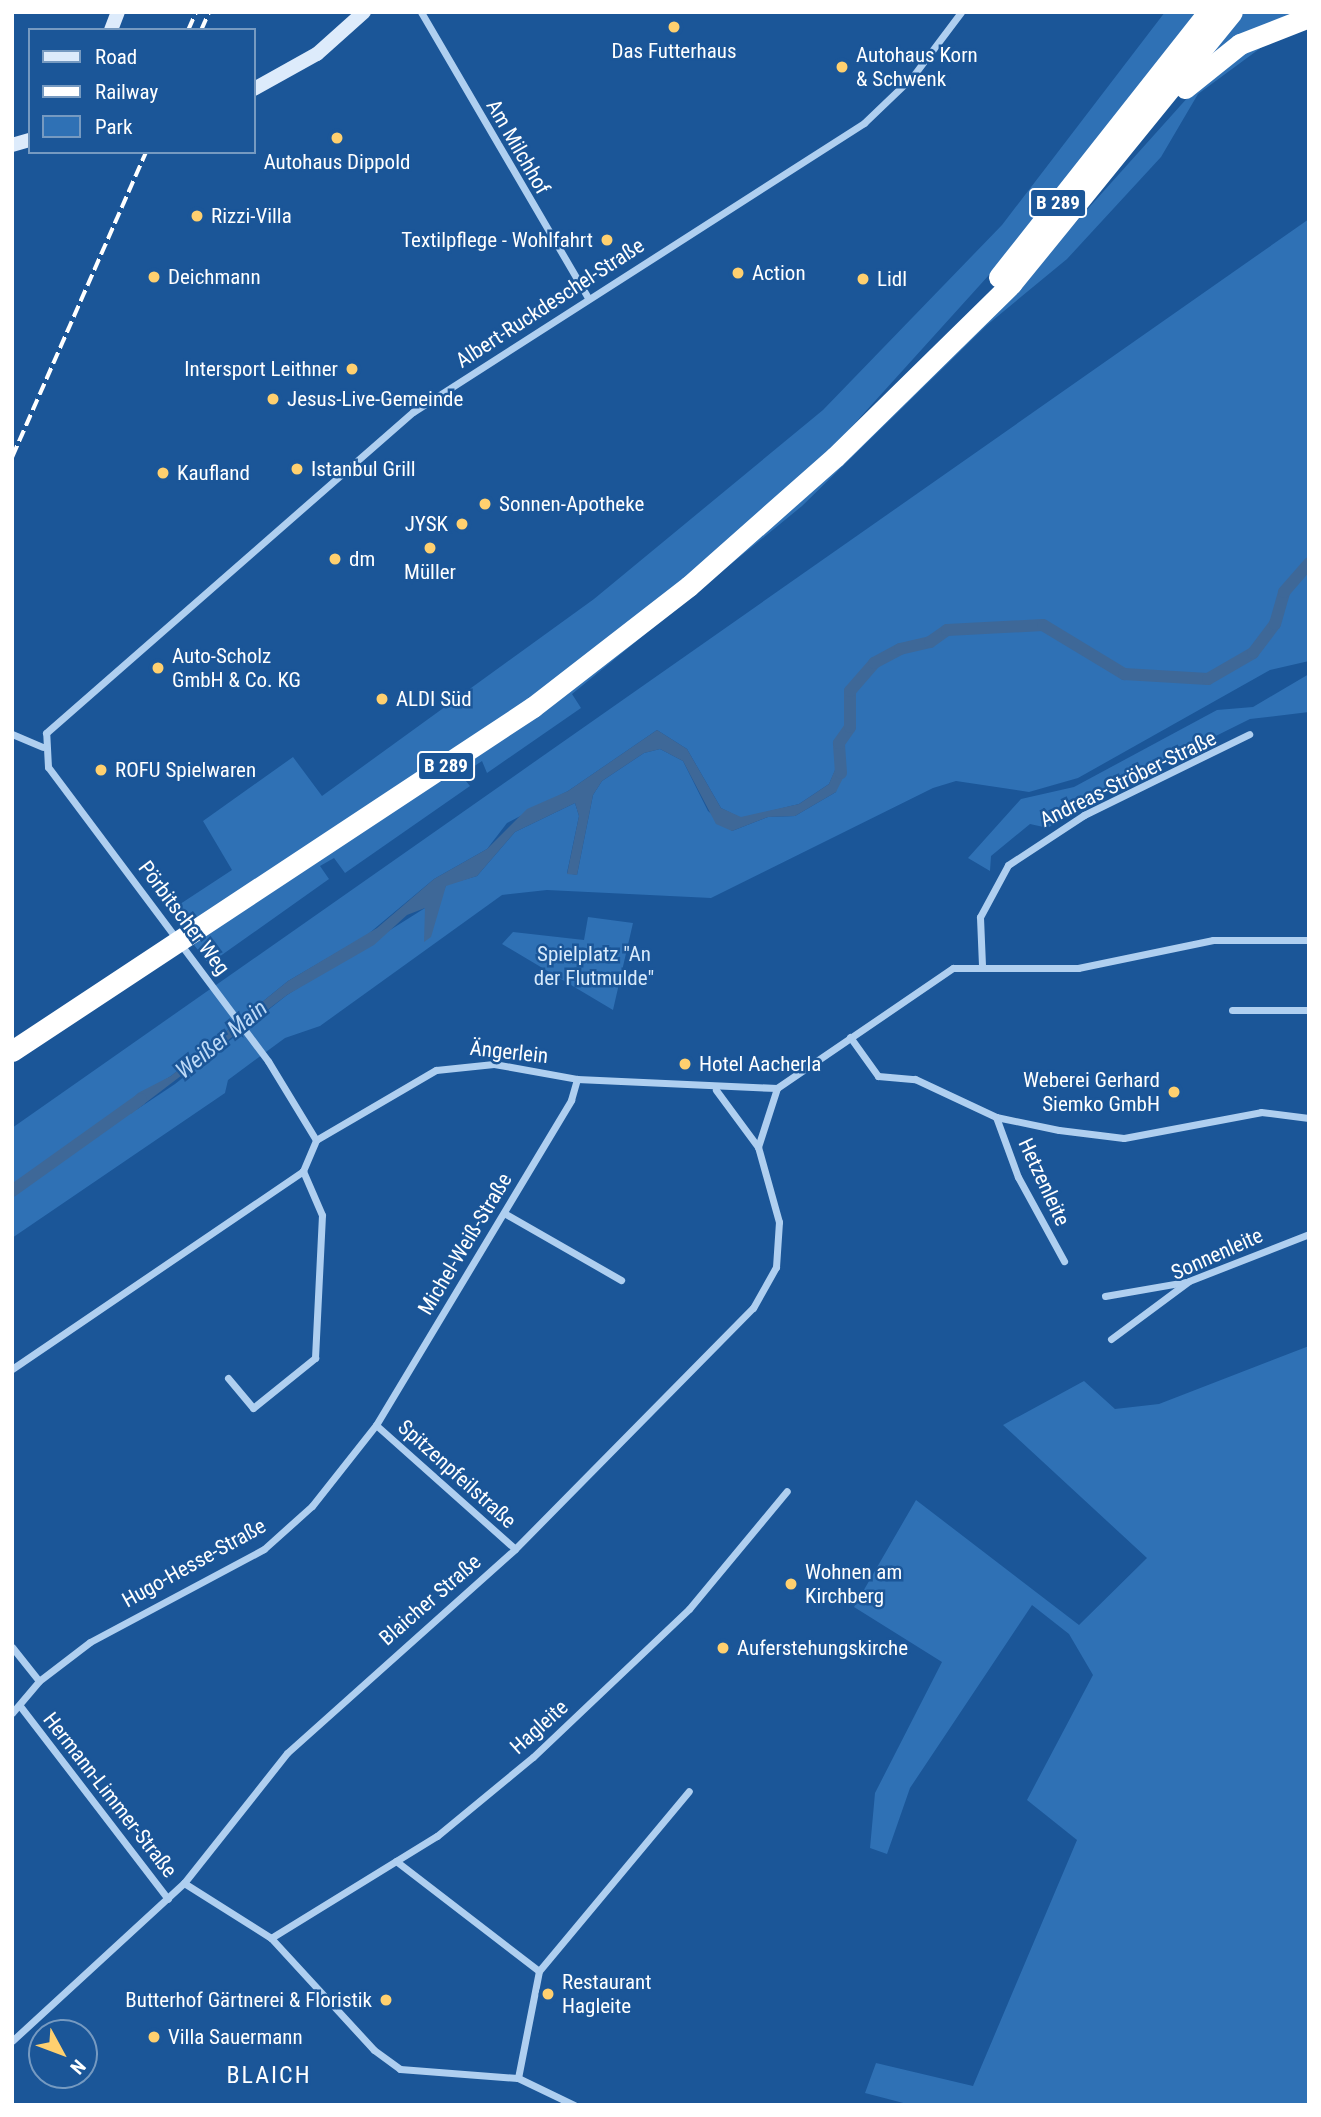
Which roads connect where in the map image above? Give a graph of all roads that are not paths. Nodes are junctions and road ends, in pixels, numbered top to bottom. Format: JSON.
{"nodes":[{"id":1,"x":364,"y":12,"type":"edge"},
{"id":2,"x":421,"y":12,"type":"edge"},
{"id":3,"x":961,"y":12,"type":"edge"},
{"id":4,"x":1208,"y":12,"type":"edge"},
{"id":5,"x":1232,"y":12,"type":"edge"},
{"id":6,"x":1309,"y":17,"type":"edge"},
{"id":7,"x":256,"y":88,"type":"edge"},
{"id":8,"x":1156,"y":112,"type":"junction"},
{"id":9,"x":588,"y":298,"type":"junction"},
{"id":10,"x":903,"y":389,"type":"junction"},
{"id":11,"x":12,"y":734,"type":"edge"},
{"id":12,"x":1249,"y":734,"type":"dead end"},
{"id":13,"x":42,"y":747,"type":"junction"},
{"id":14,"x":1309,"y":940,"type":"edge"},
{"id":15,"x":982,"y":965,"type":"junction"},
{"id":16,"x":1232,"y":1010,"type":"dead end"},
{"id":17,"x":1309,"y":1010,"type":"edge"},
{"id":18,"x":850,"y":1037,"type":"junction"},
{"id":19,"x":12,"y":1051,"type":"edge"},
{"id":20,"x":577,"y":1079,"type":"junction"},
{"id":21,"x":777,"y":1088,"type":"junction"},
{"id":22,"x":716,"y":1090,"type":"junction"},
{"id":23,"x":996,"y":1117,"type":"junction"},
{"id":24,"x":1309,"y":1118,"type":"edge"},
{"id":25,"x":316,"y":1140,"type":"junction"},
{"id":26,"x":758,"y":1147,"type":"junction"},
{"id":27,"x":303,"y":1171,"type":"junction"},
{"id":28,"x":505,"y":1213,"type":"junction"},
{"id":29,"x":1309,"y":1234,"type":"edge"},
{"id":30,"x":1064,"y":1261,"type":"dead end"},
{"id":31,"x":621,"y":1280,"type":"dead end"},
{"id":32,"x":1189,"y":1281,"type":"junction"},
{"id":33,"x":1105,"y":1296,"type":"dead end"},
{"id":34,"x":1111,"y":1339,"type":"dead end"},
{"id":35,"x":12,"y":1369,"type":"edge"},
{"id":36,"x":228,"y":1378,"type":"dead end"},
{"id":37,"x":376,"y":1424,"type":"junction"},
{"id":38,"x":787,"y":1491,"type":"dead end"},
{"id":39,"x":515,"y":1549,"type":"junction"},
{"id":40,"x":12,"y":1647,"type":"edge"},
{"id":41,"x":39,"y":1681,"type":"junction"},
{"id":42,"x":20,"y":1706,"type":"junction"},
{"id":43,"x":12,"y":1713,"type":"edge"},
{"id":44,"x":689,"y":1791,"type":"dead end"},
{"id":45,"x":396,"y":1861,"type":"junction"},
{"id":46,"x":184,"y":1883,"type":"junction"},
{"id":47,"x":168,"y":1899,"type":"junction"},
{"id":48,"x":271,"y":1938,"type":"junction"},
{"id":49,"x":539,"y":1971,"type":"junction"},
{"id":50,"x":12,"y":2041,"type":"edge"},
{"id":51,"x":518,"y":2078,"type":"junction"},
{"id":52,"x":574,"y":2105,"type":"edge"}],
"edges":[{"from":1,"to":7,"type":"street"},
{"from":2,"to":9,"type":"street","name":"Am Milchhof"},
{"from":3,"to":9,"type":"street","name":"Albert-Ruckdeschel-Straße"},
{"from":4,"to":10,"type":"highway","number":"B 289"},
{"from":5,"to":8,"type":"highway","number":"B 289"},
{"from":6,"to":8,"type":"highway"},
{"from":8,"to":10,"type":"highway","number":"B 289"},
{"from":9,"to":13,"type":"street","name":"Albert-Ruckdeschel-Straße"},
{"from":10,"to":19,"type":"highway","number":"B 289"},
{"from":11,"to":13,"type":"street"},
{"from":12,"to":15,"type":"street","name":"Andreas-Ströber-Straße"},
{"from":13,"to":25,"type":"street","name":"Pörbitscher Weg"},
{"from":14,"to":15,"type":"street"},
{"from":15,"to":18,"type":"street"},
{"from":16,"to":17,"type":"street"},
{"from":18,"to":21,"type":"street"},
{"from":18,"to":23,"type":"street"},
{"from":20,"to":22,"type":"street","name":"Ängerlein"},
{"from":20,"to":25,"type":"street","name":"Ängerlein"},
{"from":20,"to":28,"type":"street","name":"Michel-Weiß-Straße"},
{"from":21,"to":22,"type":"street","name":"Ängerlein"},
{"from":21,"to":26,"type":"street"},
{"from":22,"to":26,"type":"street"},
{"from":23,"to":24,"type":"street"},
{"from":23,"to":30,"type":"street","name":"Hetzenleite"},
{"from":25,"to":27,"type":"street"},
{"from":26,"to":39,"type":"street","name":"Blaicher Straße"},
{"from":27,"to":35,"type":"street"},
{"from":27,"to":36,"type":"street"},
{"from":28,"to":31,"type":"street"},
{"from":28,"to":37,"type":"street","name":"Michel-Weiß-Straße"},
{"from":29,"to":32,"type":"street","name":"Sonnenleite"},
{"from":32,"to":33,"type":"street"},
{"from":32,"to":34,"type":"street","name":"Sonnenleite"},
{"from":37,"to":39,"type":"street","name":"Spitzenpfeilstraße"},
{"from":37,"to":41,"type":"street","name":"Hugo-Hesse-Straße"},
{"from":38,"to":45,"type":"street","name":"Hagleite"},
{"from":39,"to":46,"type":"street","name":"Blaicher Straße"},
{"from":40,"to":41,"type":"street"},
{"from":41,"to":42,"type":"street","name":"Hermann-Limmer-Straße"},
{"from":42,"to":43,"type":"street"},
{"from":42,"to":47,"type":"street","name":"Hermann-Limmer-Straße"},
{"from":44,"to":49,"type":"street"},
{"from":45,"to":48,"type":"street","name":"Hagleite"},
{"from":45,"to":49,"type":"street"},
{"from":46,"to":47,"type":"street","name":"Blaicher Straße"},
{"from":46,"to":48,"type":"street"},
{"from":47,"to":50,"type":"street","name":"Blaicher Straße"},
{"from":48,"to":51,"type":"street"},
{"from":49,"to":51,"type":"street"},
{"from":51,"to":52,"type":"street"}]}
